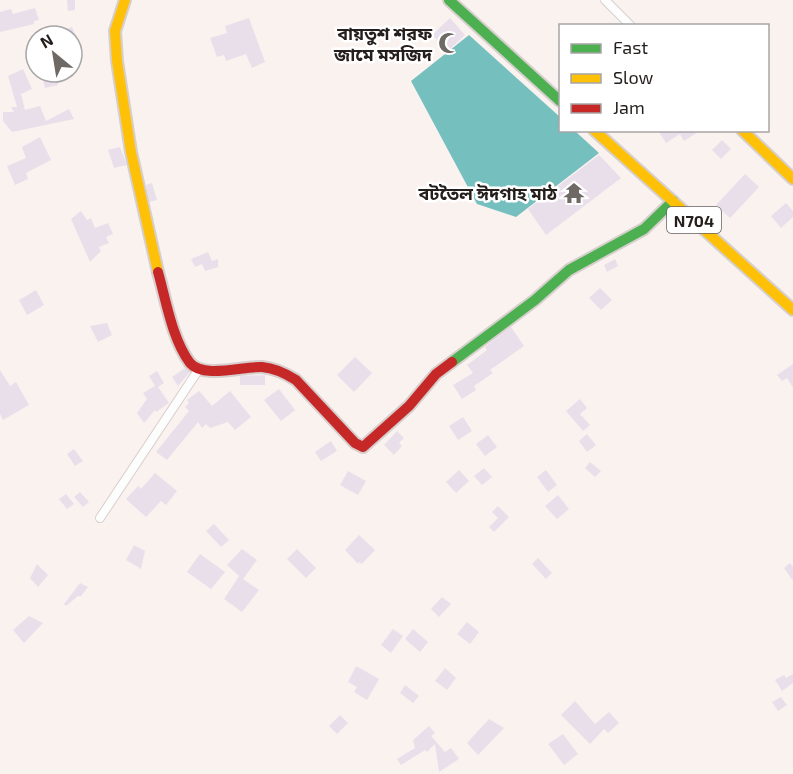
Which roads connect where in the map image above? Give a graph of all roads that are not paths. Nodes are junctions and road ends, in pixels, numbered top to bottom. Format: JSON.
{"nodes":[{"id":1,"x":125,"y":0,"type":"edge"},
{"id":2,"x":449,"y":0,"type":"edge"},
{"id":3,"x":605,"y":0,"type":"edge"},
{"id":4,"x":630,"y":24,"type":"edge"},
{"id":5,"x":559,"y":99,"type":"edge"},
{"id":6,"x":596,"y":132,"type":"edge"},
{"id":7,"x":744,"y":132,"type":"edge"},
{"id":8,"x":793,"y":179,"type":"edge"},
{"id":9,"x":673,"y":201,"type":"junction"},
{"id":10,"x":793,"y":310,"type":"edge"},
{"id":11,"x":199,"y":369,"type":"junction"},
{"id":12,"x":100,"y":518,"type":"dead end"}],
"edges":[{"from":1,"to":11,"type":"main road"},
{"from":2,"to":5,"type":"main road"},
{"from":3,"to":4,"type":"street"},
{"from":6,"to":9,"type":"main road","number":"N704"},
{"from":7,"to":8,"type":"main road"},
{"from":9,"to":10,"type":"main road","number":"N704"},
{"from":9,"to":11,"type":"main road"},
{"from":11,"to":12,"type":"street"}]}
